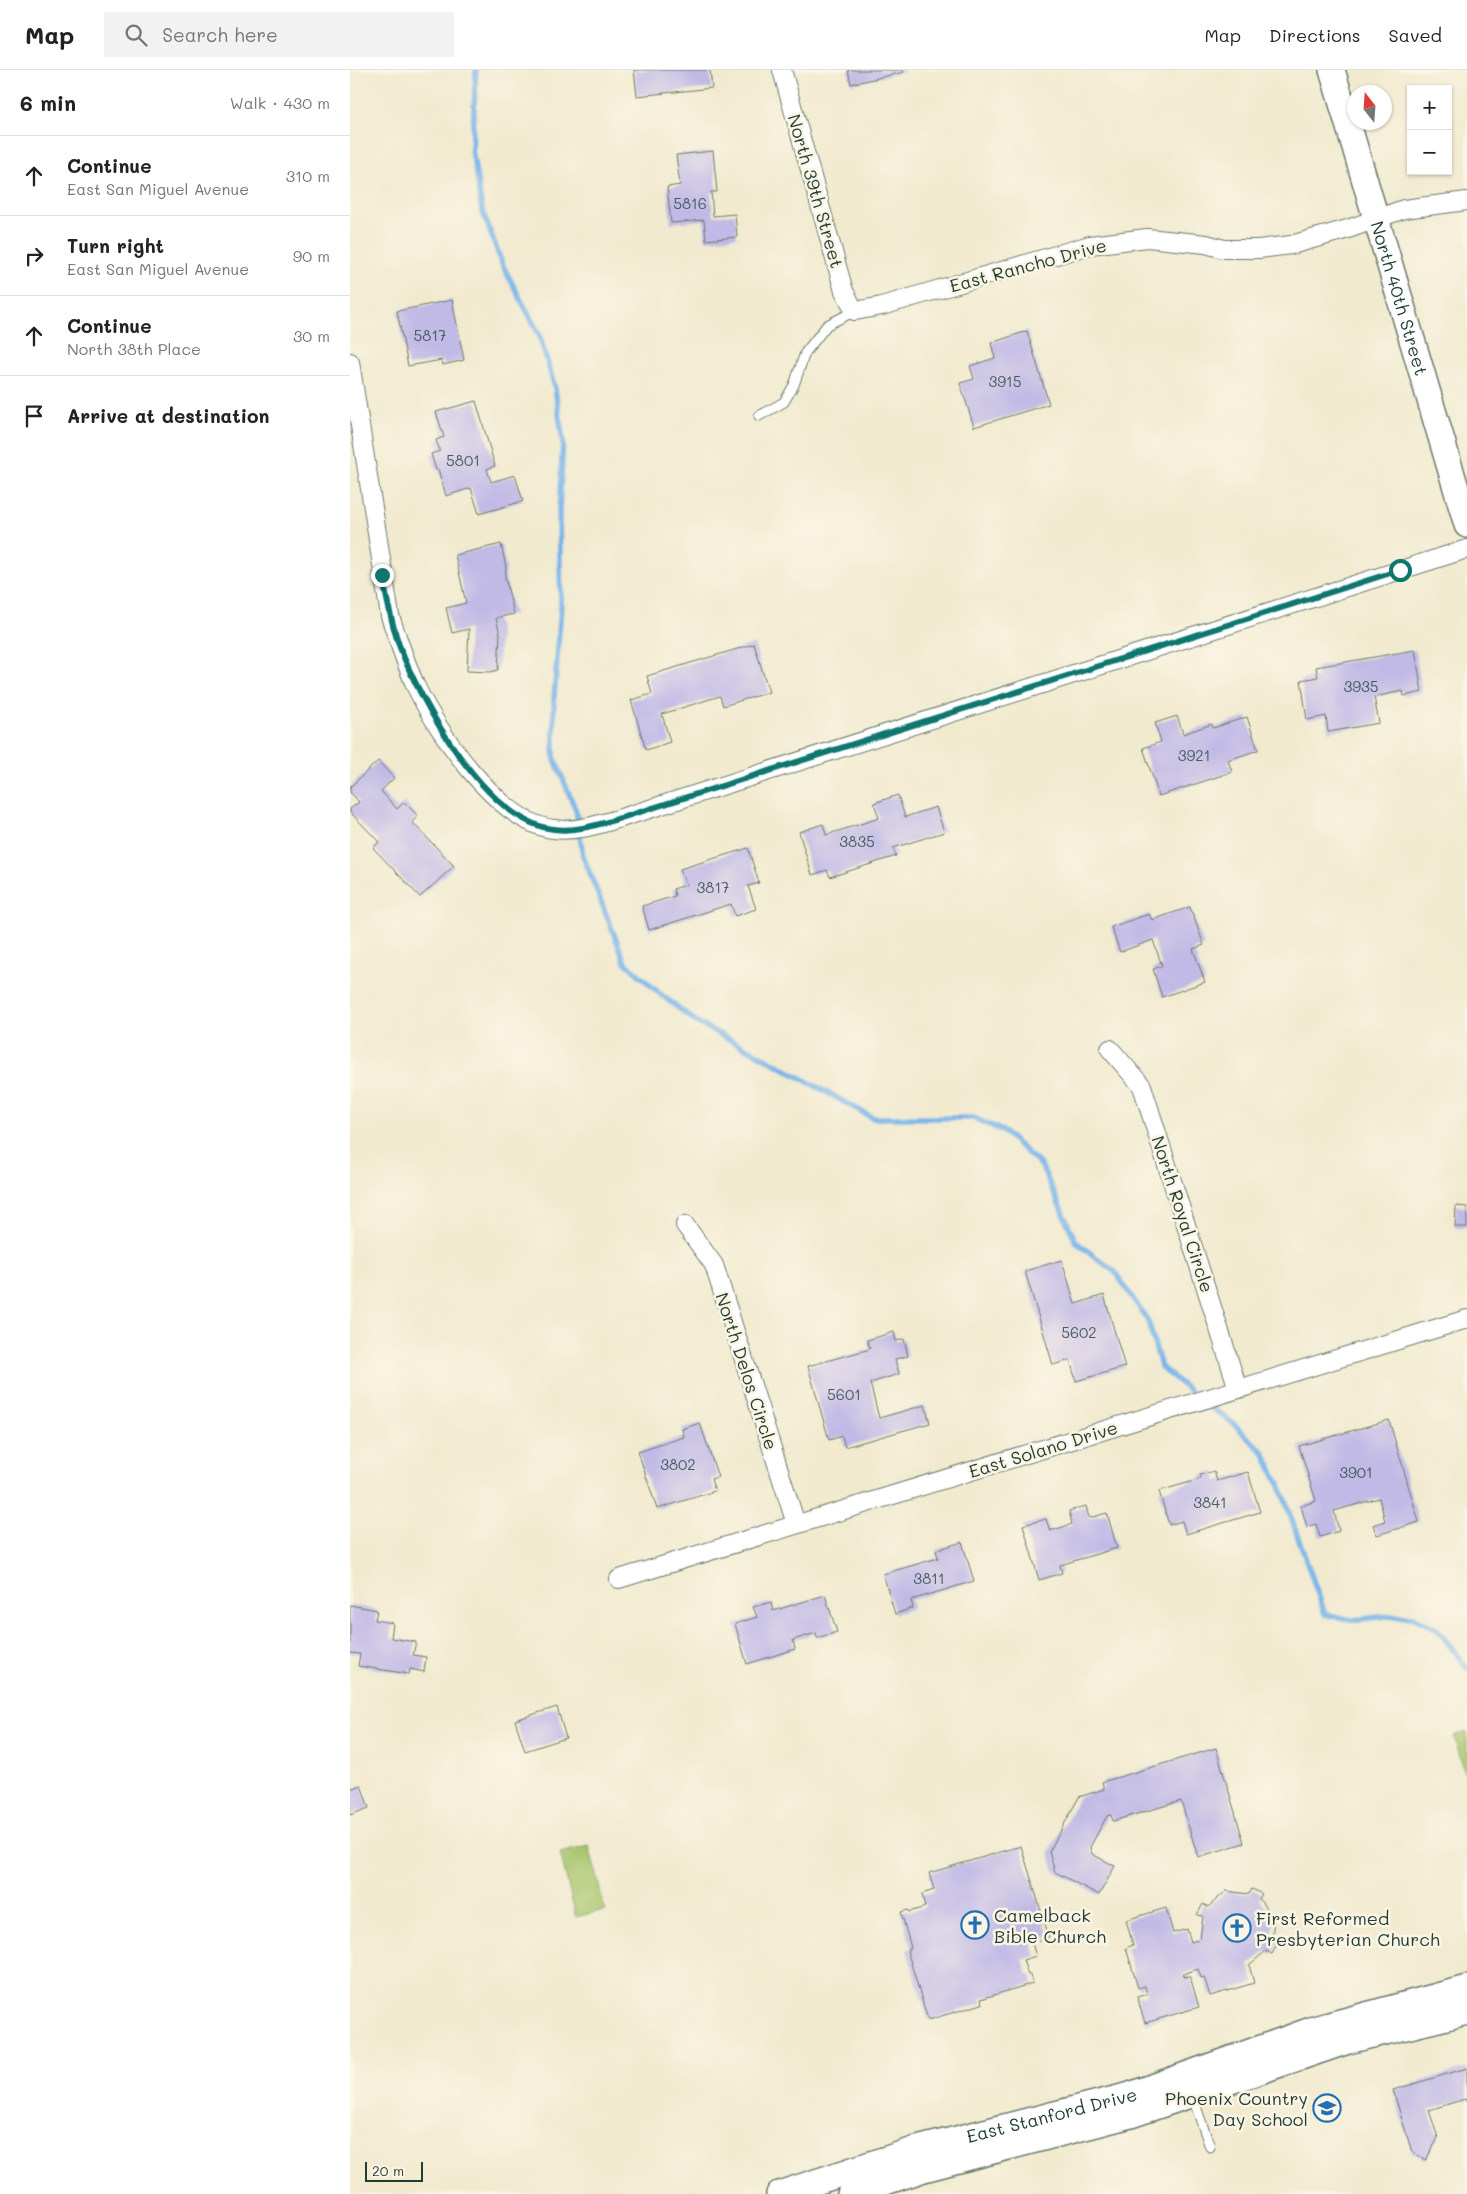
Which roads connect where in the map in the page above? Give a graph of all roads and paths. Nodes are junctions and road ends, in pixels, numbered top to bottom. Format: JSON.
{"nodes":[{"id":1,"x":782,"y":70,"type":"edge"},
{"id":2,"x":1332,"y":70,"type":"edge"},
{"id":3,"x":1467,"y":201,"type":"edge"},
{"id":4,"x":1377,"y":219,"type":"junction"},
{"id":5,"x":855,"y":311,"type":"junction"},
{"id":6,"x":350,"y":362,"type":"edge"},
{"id":7,"x":759,"y":416,"type":"dead end"},
{"id":8,"x":1467,"y":525,"type":"edge"},
{"id":9,"x":1467,"y":550,"type":"edge"},
{"id":10,"x":1110,"y":1049,"type":"dead end"},
{"id":11,"x":686,"y":1225,"type":"dead end"},
{"id":12,"x":1467,"y":1319,"type":"edge"},
{"id":13,"x":1238,"y":1389,"type":"junction"},
{"id":14,"x":796,"y":1524,"type":"junction"},
{"id":15,"x":619,"y":1579,"type":"dead end"},
{"id":16,"x":1467,"y":1988,"type":"edge"},
{"id":17,"x":1467,"y":2012,"type":"edge"},
{"id":18,"x":1188,"y":2085,"type":"junction"},
{"id":19,"x":1210,"y":2147,"type":"dead end"},
{"id":20,"x":778,"y":2194,"type":"edge"},
{"id":21,"x":850,"y":2194,"type":"edge"}],
"edges":[{"from":1,"to":5,"type":"street","name":"North 39th Street"},
{"from":2,"to":4,"type":"street","name":"North 40th Street"},
{"from":3,"to":4,"type":"street","name":"East Rancho Drive"},
{"from":4,"to":5,"type":"street","name":"East Rancho Drive"},
{"from":4,"to":8,"type":"street","name":"North 40th Street"},
{"from":5,"to":7,"type":"lane"},
{"from":6,"to":9,"type":"street"},
{"from":10,"to":13,"type":"street","name":"North Royal Circle"},
{"from":11,"to":14,"type":"street","name":"North Delos Circle"},
{"from":12,"to":13,"type":"street","name":"East Solano Drive"},
{"from":13,"to":14,"type":"street","name":"East Solano Drive"},
{"from":14,"to":15,"type":"street","name":"East Solano Drive"},
{"from":16,"to":18,"type":"street","name":"East Stanford Drive"},
{"from":17,"to":18,"type":"street","name":"East Stanford Drive"},
{"from":18,"to":19,"type":"lane"},
{"from":18,"to":20,"type":"street","name":"East Stanford Drive"},
{"from":18,"to":21,"type":"street","name":"East Stanford Drive"}]}
